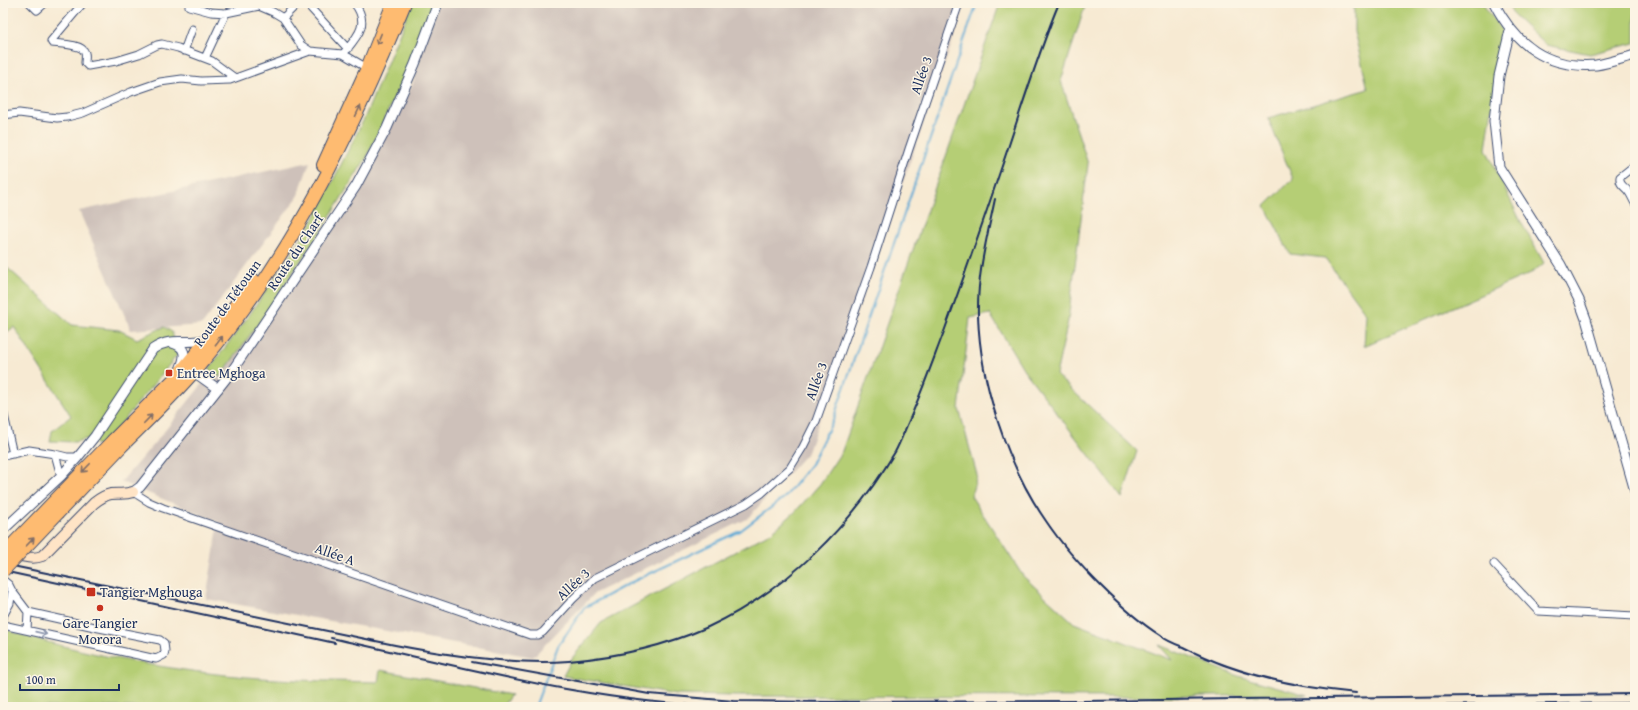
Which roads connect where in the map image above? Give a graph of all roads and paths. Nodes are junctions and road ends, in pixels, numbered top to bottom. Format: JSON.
{"nodes":[{"id":1,"x":30,"y":3,"type":"edge"},
{"id":2,"x":45,"y":3,"type":"edge"},
{"id":3,"x":83,"y":3,"type":"edge"},
{"id":4,"x":298,"y":3,"type":"edge"},
{"id":5,"x":306,"y":3,"type":"edge"},
{"id":6,"x":354,"y":3,"type":"edge"},
{"id":7,"x":393,"y":3,"type":"edge"},
{"id":8,"x":405,"y":3,"type":"edge"},
{"id":9,"x":438,"y":3,"type":"edge"},
{"id":10,"x":959,"y":3,"type":"edge"},
{"id":11,"x":1494,"y":3,"type":"edge"},
{"id":12,"x":189,"y":6,"type":"dead end"},
{"id":13,"x":226,"y":13,"type":"junction"},
{"id":14,"x":283,"y":18,"type":"junction"},
{"id":15,"x":192,"y":29,"type":"dead end"},
{"id":16,"x":1510,"y":30,"type":"junction"},
{"id":17,"x":184,"y":51,"type":"junction"},
{"id":18,"x":310,"y":51,"type":"junction"},
{"id":19,"x":345,"y":52,"type":"junction"},
{"id":20,"x":1635,"y":55,"type":"edge"},
{"id":21,"x":205,"y":58,"type":"junction"},
{"id":22,"x":367,"y":68,"type":"junction"},
{"id":23,"x":235,"y":78,"type":"junction"},
{"id":24,"x":3,"y":115,"type":"edge"},
{"id":25,"x":1635,"y":165,"type":"edge"},
{"id":26,"x":1635,"y":203,"type":"edge"},
{"id":27,"x":207,"y":339,"type":"junction"},
{"id":28,"x":167,"y":342,"type":"junction"},
{"id":29,"x":194,"y":372,"type":"junction"},
{"id":30,"x":176,"y":377,"type":"junction"},
{"id":31,"x":218,"y":389,"type":"junction"},
{"id":32,"x":3,"y":412,"type":"edge"},
{"id":33,"x":117,"y":444,"type":"junction"},
{"id":34,"x":13,"y":454,"type":"junction"},
{"id":35,"x":55,"y":454,"type":"junction"},
{"id":36,"x":3,"y":456,"type":"edge"},
{"id":37,"x":78,"y":457,"type":"junction"},
{"id":38,"x":61,"y":476,"type":"junction"},
{"id":39,"x":1635,"y":491,"type":"edge"},
{"id":40,"x":133,"y":492,"type":"junction"},
{"id":41,"x":3,"y":530,"type":"edge"},
{"id":42,"x":3,"y":552,"type":"edge"},
{"id":43,"x":1494,"y":564,"type":"dead end"},
{"id":44,"x":3,"y":571,"type":"edge"},
{"id":45,"x":3,"y":580,"type":"edge"},
{"id":46,"x":12,"y":591,"type":"junction"},
{"id":47,"x":28,"y":612,"type":"junction"},
{"id":48,"x":3,"y":616,"type":"edge"},
{"id":49,"x":1635,"y":616,"type":"edge"},
{"id":50,"x":3,"y":625,"type":"edge"},
{"id":51,"x":27,"y":630,"type":"junction"},
{"id":52,"x":530,"y":635,"type":"joint"}],
"edges":[{"from":1,"to":2,"type":"street"},
{"from":3,"to":17,"type":"street"},
{"from":4,"to":14,"type":"street"},
{"from":5,"to":19,"type":"street"},
{"from":6,"to":19,"type":"street"},
{"from":7,"to":22,"type":"highway","name":"Route de Tétouan","one_way":true},
{"from":29,"to":8,"type":"highway","name":"Route de Tétouan","one_way":true},
{"from":9,"to":31,"type":"street","name":"Route du Charf"},
{"from":10,"to":52,"type":"street","name":"Allée 3"},
{"from":11,"to":16,"type":"street"},
{"from":12,"to":13,"type":"street"},
{"from":13,"to":14,"type":"street"},
{"from":13,"to":21,"type":"street"},
{"from":14,"to":18,"type":"street"},
{"from":15,"to":17,"type":"street"},
{"from":16,"to":20,"type":"street"},
{"from":16,"to":39,"type":"street"},
{"from":17,"to":21,"type":"street"},
{"from":18,"to":19,"type":"street"},
{"from":18,"to":23,"type":"street"},
{"from":19,"to":22,"type":"street"},
{"from":21,"to":23,"type":"street"},
{"from":22,"to":27,"type":"highway","name":"Route de Tétouan"},
{"from":23,"to":24,"type":"street"},
{"from":25,"to":26,"type":"street"},
{"from":27,"to":28,"type":"street"},
{"from":27,"to":30,"type":"highway","name":"Route de Tétouan"},
{"from":28,"to":30,"type":"street"},
{"from":28,"to":37,"type":"street"},
{"from":29,"to":31,"type":"street"},
{"from":33,"to":29,"type":"highway","name":"Route de Tétouan","one_way":true},
{"from":30,"to":33,"type":"highway","name":"Route de Tétouan"},
{"from":31,"to":40,"type":"street","name":"Route du Charf"},
{"from":32,"to":34,"type":"street"},
{"from":33,"to":42,"type":"highway","name":"Route de Tétouan","one_way":true,"bridge":true},
{"from":44,"to":33,"type":"highway","name":"Route de Tétouan","one_way":true,"bridge":true},
{"from":34,"to":35,"type":"street"},
{"from":34,"to":36,"type":"street"},
{"from":35,"to":37,"type":"street"},
{"from":35,"to":38,"type":"street"},
{"from":37,"to":38,"type":"street"},
{"from":38,"to":41,"type":"street"},
{"from":40,"to":42,"type":"main road"},
{"from":40,"to":52,"type":"street","name":"Allée A"},
{"from":43,"to":49,"type":"street"},
{"from":45,"to":46,"type":"street"},
{"from":46,"to":47,"type":"street"},
{"from":46,"to":48,"type":"street"},
{"from":47,"to":51,"type":"street"},
{"from":51,"to":47,"type":"street","one_way":true},
{"from":50,"to":51,"type":"street"}]}
